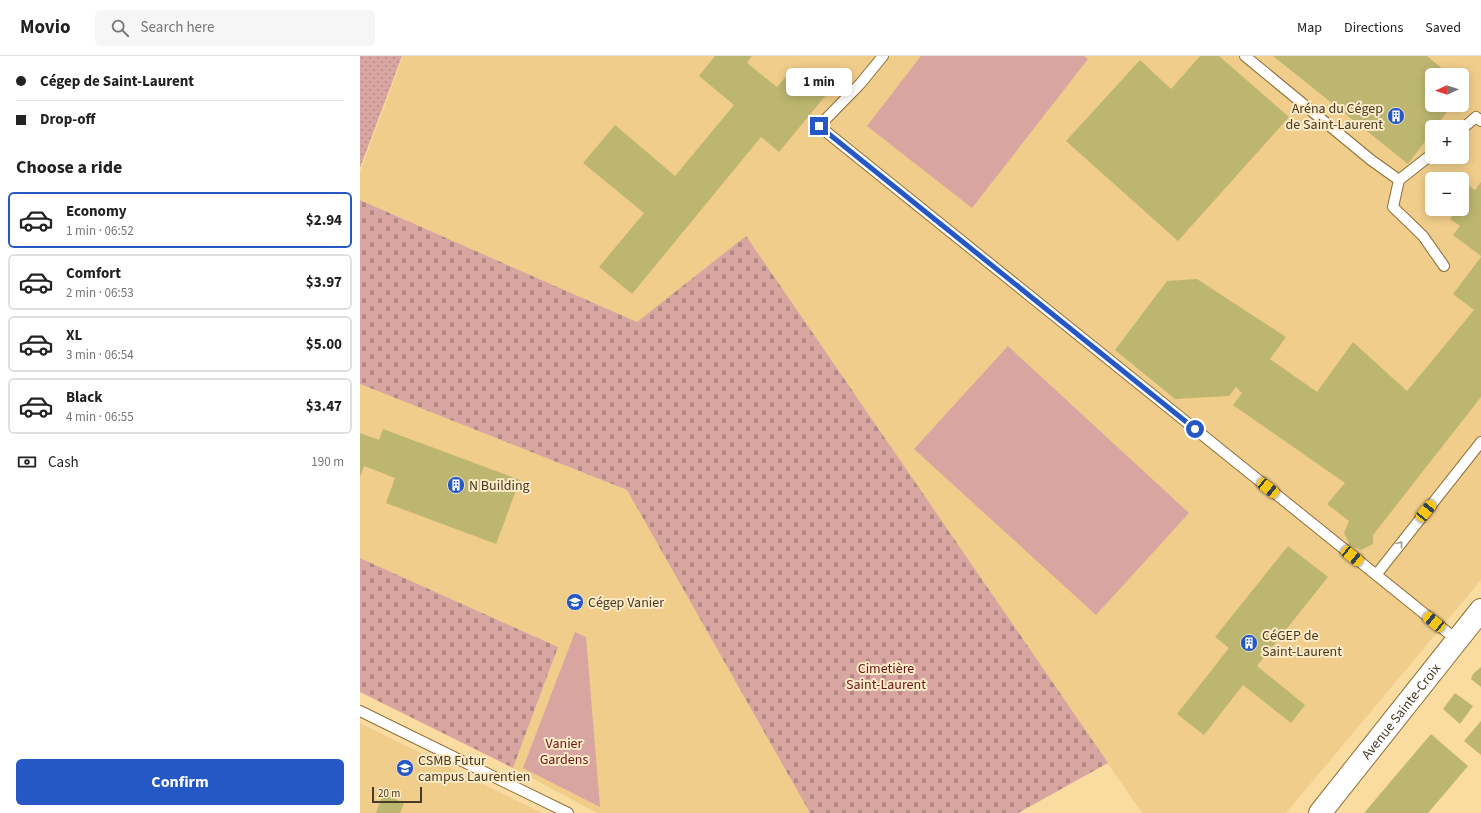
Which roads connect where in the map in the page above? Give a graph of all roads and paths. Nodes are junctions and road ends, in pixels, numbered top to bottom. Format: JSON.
{"nodes":[{"id":1,"x":883,"y":56,"type":"edge"},
{"id":2,"x":1245,"y":56,"type":"edge"},
{"id":3,"x":1481,"y":121,"type":"edge"},
{"id":4,"x":1469,"y":123,"type":"edge"},
{"id":5,"x":1425,"y":160,"type":"edge"},
{"id":6,"x":1399,"y":180,"type":"junction"},
{"id":7,"x":1444,"y":266,"type":"dead end"},
{"id":8,"x":1481,"y":442,"type":"edge"},
{"id":9,"x":1376,"y":575,"type":"junction"},
{"id":10,"x":1481,"y":610,"type":"edge"},
{"id":11,"x":1457,"y":640,"type":"junction"},
{"id":12,"x":360,"y":711,"type":"edge"},
{"id":13,"x":568,"y":813,"type":"edge"},
{"id":14,"x":1320,"y":813,"type":"edge"}],
"edges":[{"from":1,"to":9,"type":"lane"},
{"from":2,"to":6,"type":"lane"},
{"from":3,"to":4,"type":"lane"},
{"from":5,"to":6,"type":"lane"},
{"from":6,"to":7,"type":"lane"},
{"from":9,"to":8,"type":"lane","one_way":true},
{"from":9,"to":11,"type":"lane"},
{"from":10,"to":11,"type":"main road","name":"Avenue Sainte-Croix"},
{"from":11,"to":14,"type":"main road","name":"Avenue Sainte-Croix"},
{"from":12,"to":13,"type":"lane"}]}
